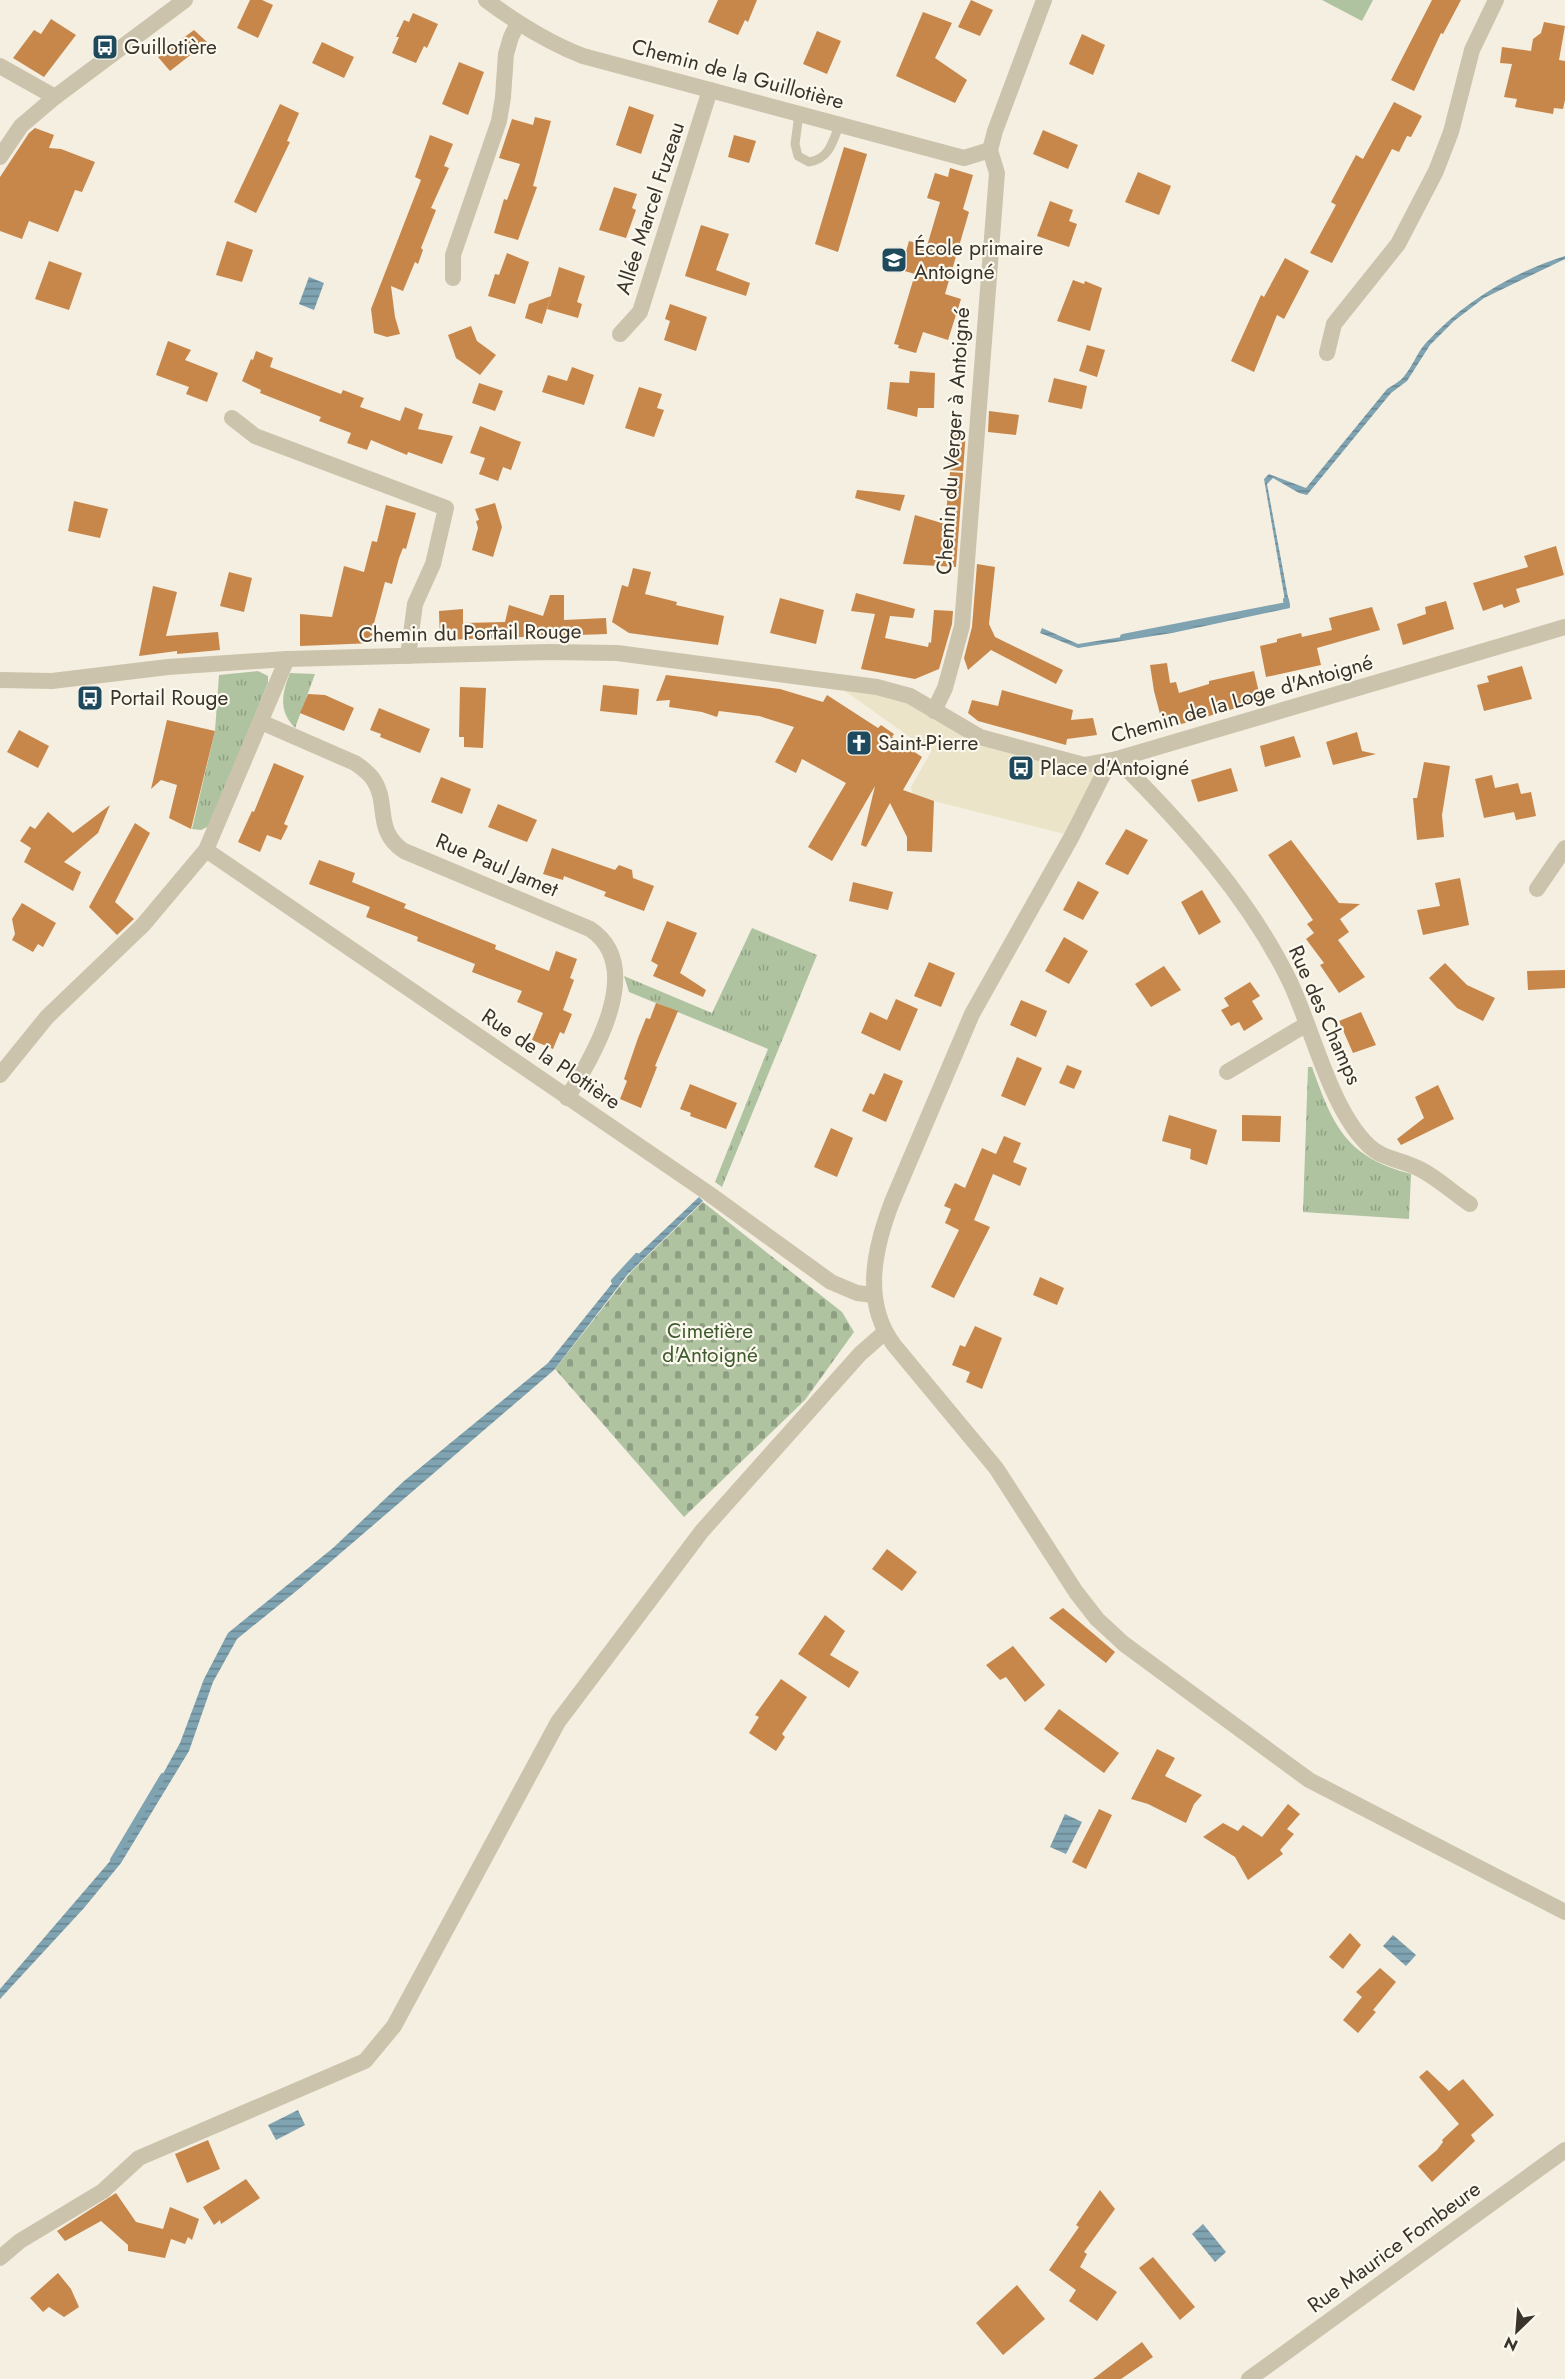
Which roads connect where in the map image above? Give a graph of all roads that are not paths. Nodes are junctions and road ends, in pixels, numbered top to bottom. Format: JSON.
{"nodes":[{"id":1,"x":185,"y":0,"type":"edge"},
{"id":2,"x":486,"y":0,"type":"edge"},
{"id":3,"x":1044,"y":0,"type":"edge"},
{"id":4,"x":1496,"y":0,"type":"edge"},
{"id":5,"x":518,"y":23,"type":"junction"},
{"id":6,"x":0,"y":66,"type":"edge"},
{"id":7,"x":710,"y":90,"type":"junction"},
{"id":8,"x":56,"y":97,"type":"junction"},
{"id":9,"x":799,"y":114,"type":"junction"},
{"id":10,"x":839,"y":125,"type":"junction"},
{"id":11,"x":990,"y":150,"type":"junction"},
{"id":12,"x":0,"y":158,"type":"edge"},
{"id":13,"x":453,"y":278,"type":"dead end"},
{"id":14,"x":620,"y":334,"type":"dead end"},
{"id":15,"x":1327,"y":353,"type":"dead end"},
{"id":16,"x":232,"y":418,"type":"dead end"},
{"id":17,"x":1565,"y":627,"type":"edge"},
{"id":18,"x":408,"y":656,"type":"junction"},
{"id":19,"x":287,"y":659,"type":"junction"},
{"id":20,"x":0,"y":680,"type":"edge"},
{"id":21,"x":934,"y":711,"type":"junction"},
{"id":22,"x":261,"y":722,"type":"junction"},
{"id":23,"x":1113,"y":760,"type":"junction"},
{"id":24,"x":1565,"y":848,"type":"edge"},
{"id":25,"x":206,"y":850,"type":"junction"},
{"id":26,"x":1538,"y":889,"type":"dead end"},
{"id":27,"x":1307,"y":1024,"type":"junction"},
{"id":28,"x":1227,"y":1072,"type":"dead end"},
{"id":29,"x":0,"y":1075,"type":"edge"},
{"id":30,"x":567,"y":1098,"type":"junction"},
{"id":31,"x":1470,"y":1204,"type":"dead end"},
{"id":32,"x":874,"y":1295,"type":"junction"},
{"id":33,"x":885,"y":1332,"type":"junction"},
{"id":34,"x":1565,"y":1912,"type":"edge"},
{"id":35,"x":1565,"y":2151,"type":"edge"},
{"id":36,"x":0,"y":2258,"type":"edge"},
{"id":37,"x":1249,"y":2379,"type":"edge"}],
"edges":[{"from":1,"to":8,"type":"street"},
{"from":2,"to":5,"type":"street","name":"Chemin de la Guillotière"},
{"from":3,"to":11,"type":"street","name":"Chemin du Verger à Antoigné"},
{"from":4,"to":15,"type":"street"},
{"from":5,"to":7,"type":"street","name":"Chemin de la Guillotière"},
{"from":5,"to":13,"type":"street"},
{"from":6,"to":8,"type":"street"},
{"from":7,"to":9,"type":"street","name":"Chemin de la Guillotière"},
{"from":7,"to":14,"type":"street","name":"Allée Marcel Fuzeau"},
{"from":8,"to":12,"type":"street"},
{"from":9,"to":10,"type":"street","name":"Chemin de la Guillotière"},
{"from":9,"to":10,"type":"lane"},
{"from":10,"to":11,"type":"street","name":"Chemin de la Guillotière"},
{"from":11,"to":21,"type":"street","name":"Chemin du Verger à Antoigné"},
{"from":16,"to":18,"type":"street"},
{"from":17,"to":23,"type":"street","name":"Chemin de la Loge d'Antoigné"},
{"from":18,"to":19,"type":"street","name":"Chemin du Portail Rouge"},
{"from":18,"to":21,"type":"street","name":"Chemin du Portail Rouge"},
{"from":19,"to":20,"type":"street","name":"Chemin du Portail Rouge"},
{"from":19,"to":22,"type":"street"},
{"from":21,"to":23,"type":"street","name":"Chemin de la Loge d'Antoigné"},
{"from":22,"to":25,"type":"street"},
{"from":22,"to":30,"type":"street","name":"Rue Paul Jamet"},
{"from":23,"to":27,"type":"street","name":"Rue des Champs"},
{"from":23,"to":32,"type":"street"},
{"from":24,"to":26,"type":"street"},
{"from":25,"to":29,"type":"street"},
{"from":25,"to":30,"type":"street","name":"Rue de la Plottière"},
{"from":27,"to":28,"type":"street"},
{"from":27,"to":31,"type":"street","name":"Rue des Champs"},
{"from":30,"to":32,"type":"street","name":"Rue de la Plottière"},
{"from":32,"to":33,"type":"street"},
{"from":33,"to":34,"type":"street"},
{"from":33,"to":36,"type":"street"},
{"from":35,"to":37,"type":"street","name":"Rue Maurice Fombeure"}]}
